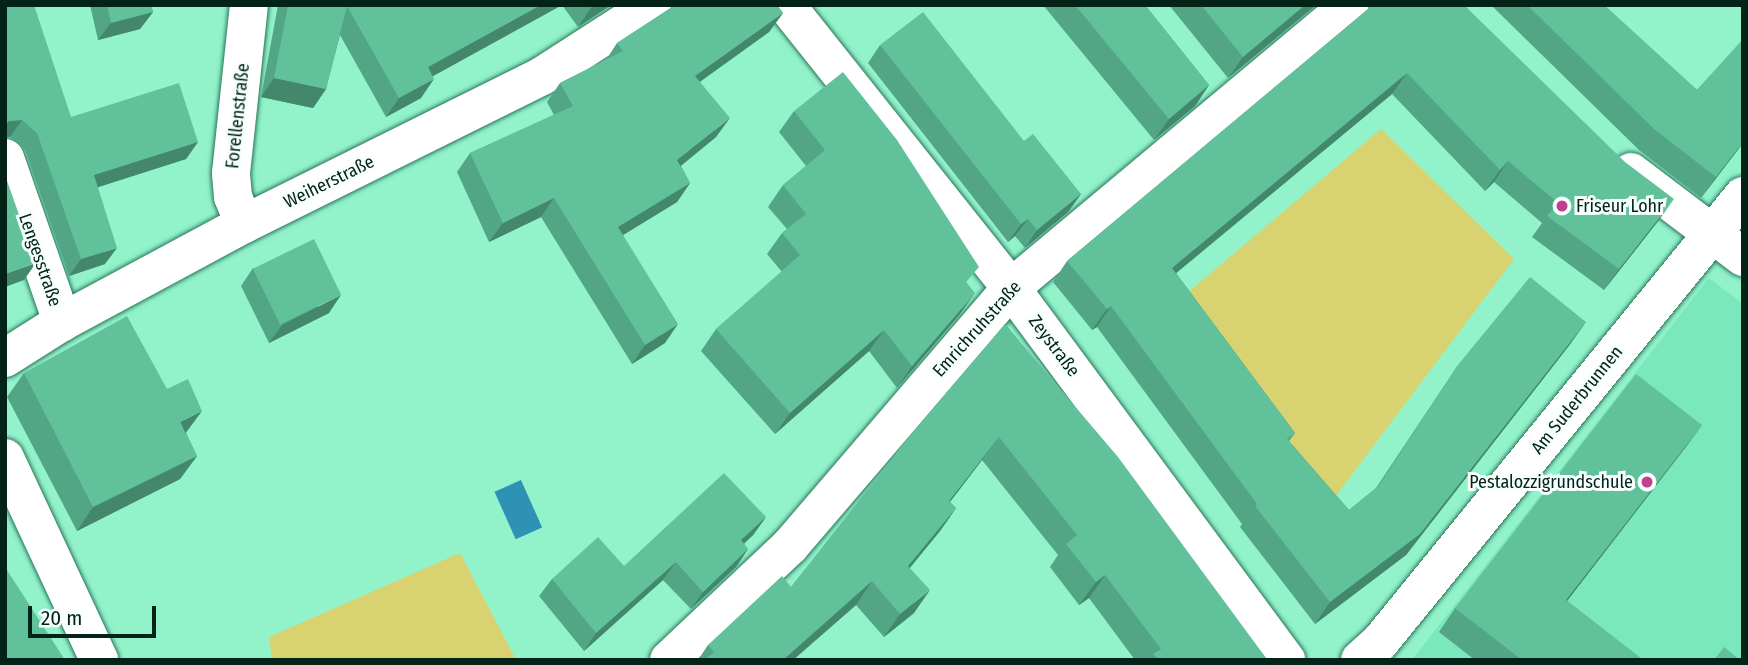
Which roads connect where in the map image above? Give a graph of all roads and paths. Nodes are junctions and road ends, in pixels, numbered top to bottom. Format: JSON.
{"nodes":[{"id":1,"x":249,"y":5,"type":"edge"},
{"id":2,"x":652,"y":5,"type":"edge"},
{"id":3,"x":786,"y":5,"type":"edge"},
{"id":4,"x":1349,"y":5,"type":"edge"},
{"id":5,"x":1200,"y":78,"type":"edge"},
{"id":6,"x":1225,"y":109,"type":"junction"},
{"id":7,"x":1605,"y":149,"type":"edge"},
{"id":8,"x":5,"y":159,"type":"edge"},
{"id":9,"x":1743,"y":196,"type":"edge"},
{"id":10,"x":244,"y":224,"type":"junction"},
{"id":11,"x":1712,"y":234,"type":"junction"},
{"id":12,"x":1743,"y":257,"type":"edge"},
{"id":13,"x":1011,"y":288,"type":"junction"},
{"id":14,"x":62,"y":322,"type":"junction"},
{"id":15,"x":5,"y":358,"type":"edge"},
{"id":16,"x":5,"y":458,"type":"edge"},
{"id":17,"x":99,"y":660,"type":"edge"},
{"id":18,"x":669,"y":660,"type":"edge"},
{"id":19,"x":1286,"y":660,"type":"edge"},
{"id":20,"x":1360,"y":660,"type":"edge"}],
"edges":[{"from":1,"to":10,"type":"street","name":"Forellenstraße"},
{"from":2,"to":10,"type":"street","name":"Weiherstraße"},
{"from":3,"to":13,"type":"street","name":"Zeystraße"},
{"from":4,"to":6,"type":"street","name":"Emrichruhstraße"},
{"from":5,"to":6,"type":"street"},
{"from":6,"to":13,"type":"street","name":"Emrichruhstraße"},
{"from":7,"to":11,"type":"street"},
{"from":8,"to":14,"type":"street","name":"Lengesstraße"},
{"from":9,"to":11,"type":"street","name":"Am Suderbrunnen"},
{"from":10,"to":14,"type":"street","name":"Weiherstraße"},
{"from":11,"to":12,"type":"street"},
{"from":11,"to":20,"type":"street","name":"Am Suderbrunnen"},
{"from":13,"to":18,"type":"street","name":"Emrichruhstraße"},
{"from":13,"to":19,"type":"street","name":"Zeystraße"},
{"from":14,"to":15,"type":"street","name":"Weiherstraße"},
{"from":16,"to":17,"type":"street"}]}
